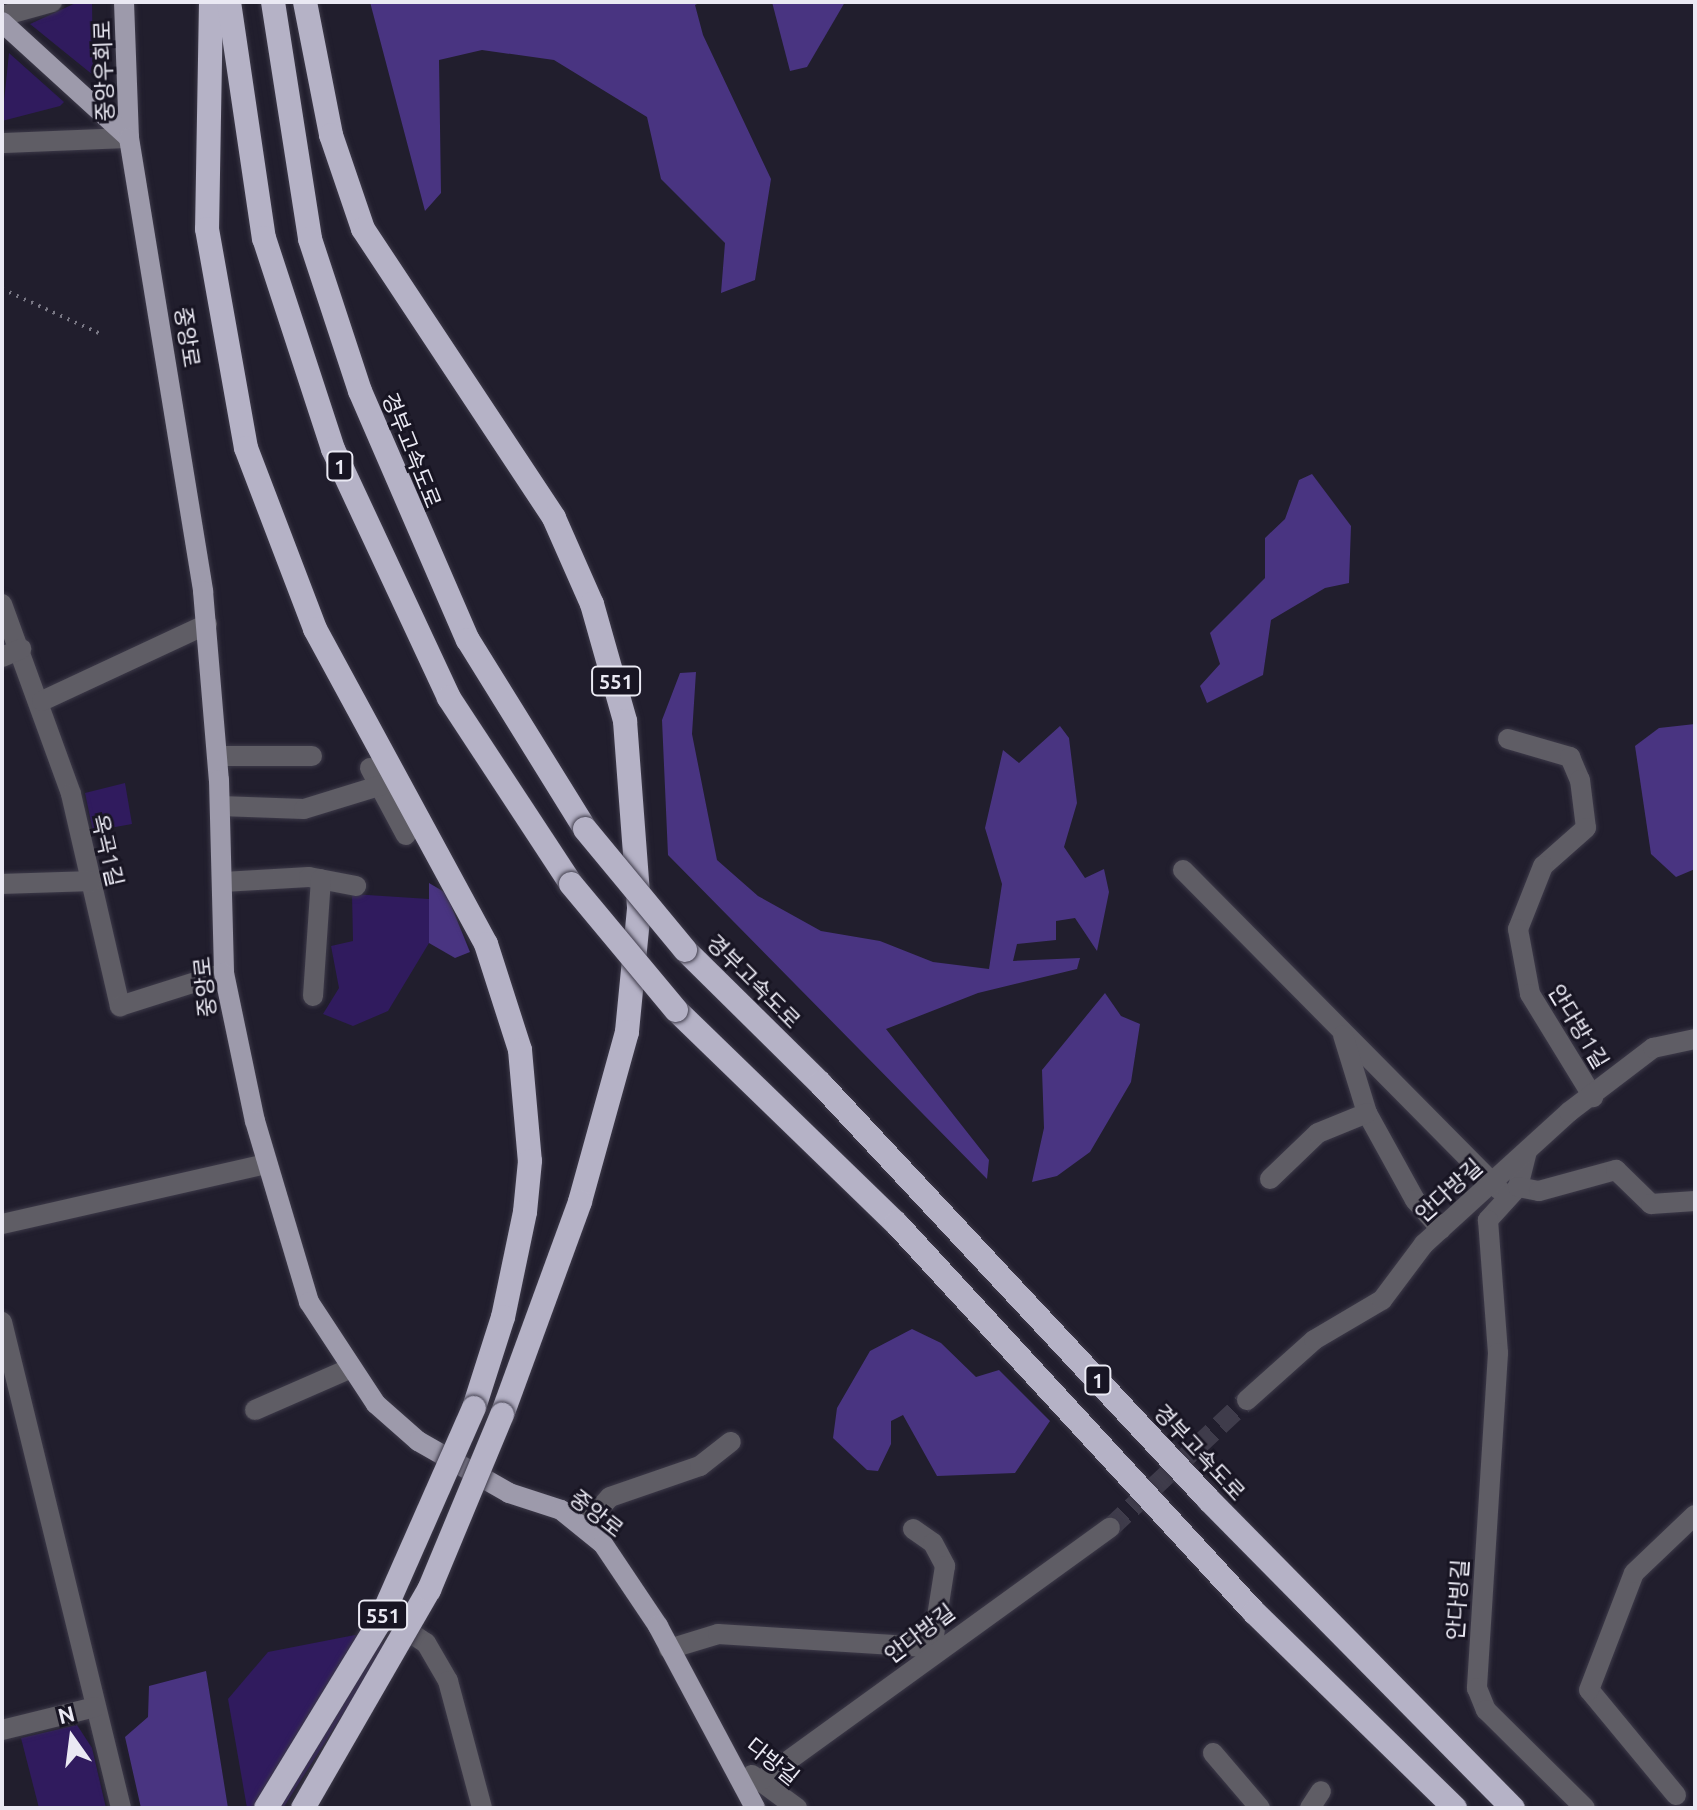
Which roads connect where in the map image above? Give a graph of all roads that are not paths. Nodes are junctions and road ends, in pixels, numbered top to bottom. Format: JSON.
{"nodes":[{"id":1,"x":52,"y":2,"type":"edge"},
{"id":2,"x":124,"y":2,"type":"edge"},
{"id":3,"x":211,"y":2,"type":"edge"},
{"id":4,"x":229,"y":2,"type":"edge"},
{"id":5,"x":273,"y":2,"type":"edge"},
{"id":6,"x":305,"y":2,"type":"edge"},
{"id":7,"x":2,"y":16,"type":"edge"},
{"id":8,"x":2,"y":22,"type":"edge"},
{"id":9,"x":129,"y":138,"type":"junction"},
{"id":10,"x":2,"y":143,"type":"edge"},
{"id":11,"x":2,"y":604,"type":"edge"},
{"id":12,"x":207,"y":624,"type":"junction"},
{"id":13,"x":12,"y":653,"type":"edge"},
{"id":14,"x":42,"y":701,"type":"junction"},
{"id":15,"x":1508,"y":739,"type":"dead end"},
{"id":16,"x":218,"y":756,"type":"junction"},
{"id":17,"x":312,"y":756,"type":"dead end"},
{"id":18,"x":220,"y":806,"type":"junction"},
{"id":19,"x":406,"y":835,"type":"dead end"},
{"id":20,"x":1183,"y":870,"type":"dead end"},
{"id":21,"x":321,"y":879,"type":"junction"},
{"id":22,"x":91,"y":881,"type":"junction"},
{"id":23,"x":223,"y":882,"type":"junction"},
{"id":24,"x":2,"y":884,"type":"edge"},
{"id":25,"x":356,"y":886,"type":"dead end"},
{"id":26,"x":224,"y":973,"type":"junction"},
{"id":27,"x":313,"y":996,"type":"dead end"},
{"id":28,"x":1342,"y":1034,"type":"junction"},
{"id":29,"x":1695,"y":1039,"type":"edge"},
{"id":30,"x":1599,"y":1094,"type":"junction"},
{"id":31,"x":1367,"y":1113,"type":"junction"},
{"id":32,"x":1527,"y":1151,"type":"junction"},
{"id":33,"x":267,"y":1164,"type":"junction"},
{"id":34,"x":1270,"y":1179,"type":"dead end"},
{"id":35,"x":1493,"y":1182,"type":"junction"},
{"id":36,"x":1513,"y":1193,"type":"junction"},
{"id":37,"x":1695,"y":1201,"type":"edge"},
{"id":38,"x":1466,"y":1206,"type":"junction"},
{"id":39,"x":1488,"y":1220,"type":"junction"},
{"id":40,"x":2,"y":1224,"type":"edge"},
{"id":41,"x":1441,"y":1229,"type":"junction"},
{"id":42,"x":2,"y":1322,"type":"edge"},
{"id":43,"x":349,"y":1369,"type":"junction"},
{"id":44,"x":1247,"y":1400,"type":"tunnel mouth"},
{"id":45,"x":255,"y":1410,"type":"dead end"},
{"id":46,"x":731,"y":1442,"type":"dead end"},
{"id":47,"x":1695,"y":1515,"type":"edge"},
{"id":48,"x":583,"y":1527,"type":"junction"},
{"id":49,"x":1110,"y":1528,"type":"tunnel mouth"},
{"id":50,"x":913,"y":1529,"type":"dead end"},
{"id":51,"x":389,"y":1619,"type":"dead end"},
{"id":52,"x":935,"y":1648,"type":"junction"},
{"id":53,"x":669,"y":1649,"type":"junction"},
{"id":54,"x":95,"y":1707,"type":"junction"},
{"id":55,"x":2,"y":1730,"type":"edge"},
{"id":56,"x":721,"y":1750,"type":"junction"},
{"id":57,"x":1213,"y":1753,"type":"dead end"},
{"id":58,"x":760,"y":1781,"type":"junction"},
{"id":59,"x":1676,"y":1795,"type":"dead end"},
{"id":60,"x":121,"y":1808,"type":"edge"},
{"id":61,"x":266,"y":1808,"type":"edge"},
{"id":62,"x":303,"y":1808,"type":"edge"},
{"id":63,"x":482,"y":1808,"type":"edge"},
{"id":64,"x":755,"y":1808,"type":"edge"},
{"id":65,"x":797,"y":1808,"type":"edge"},
{"id":66,"x":1260,"y":1808,"type":"edge"},
{"id":67,"x":1455,"y":1808,"type":"edge"},
{"id":68,"x":1513,"y":1808,"type":"edge"},
{"id":69,"x":1585,"y":1808,"type":"edge"}],
"edges":[{"from":1,"to":7,"type":"street"},
{"from":2,"to":9,"type":"main road","name":"중앙우회로"},
{"from":3,"to":61,"type":"highway","number":"551","bridge":true},
{"from":4,"to":67,"type":"highway","number":"1","bridge":true},
{"from":5,"to":68,"type":"highway","name":"경부고속도로","number":"1","bridge":true},
{"from":6,"to":62,"type":"highway","number":"551","bridge":true},
{"from":8,"to":9,"type":"main road"},
{"from":9,"to":10,"type":"street"},
{"from":9,"to":12,"type":"main road","name":"중앙로"},
{"from":11,"to":13,"type":"street","name":"옥곡1길"},
{"from":12,"to":14,"type":"street"},
{"from":12,"to":16,"type":"main road","name":"중앙로"},
{"from":13,"to":14,"type":"street","name":"옥곡1길"},
{"from":14,"to":22,"type":"street","name":"옥곡1길"},
{"from":15,"to":30,"type":"street","name":"안다방1길"},
{"from":16,"to":17,"type":"street"},
{"from":16,"to":18,"type":"main road","name":"중앙로"},
{"from":18,"to":19,"type":"street"},
{"from":18,"to":23,"type":"main road","name":"중앙로"},
{"from":20,"to":28,"type":"street"},
{"from":21,"to":23,"type":"street"},
{"from":21,"to":25,"type":"street"},
{"from":21,"to":27,"type":"street"},
{"from":22,"to":24,"type":"street"},
{"from":22,"to":26,"type":"street","name":"옥곡1길"},
{"from":23,"to":26,"type":"main road","name":"중앙로"},
{"from":26,"to":33,"type":"main road","name":"중앙로"},
{"from":28,"to":31,"type":"street"},
{"from":28,"to":35,"type":"street"},
{"from":29,"to":30,"type":"street","name":"안다방길"},
{"from":30,"to":32,"type":"street","name":"안다방길"},
{"from":31,"to":34,"type":"street"},
{"from":31,"to":41,"type":"street"},
{"from":32,"to":35,"type":"street","name":"안다방길"},
{"from":32,"to":36,"type":"street"},
{"from":33,"to":40,"type":"street"},
{"from":33,"to":43,"type":"main road","name":"중앙로"},
{"from":35,"to":36,"type":"street"},
{"from":35,"to":38,"type":"street","name":"안다방길"},
{"from":36,"to":37,"type":"street"},
{"from":36,"to":39,"type":"street"},
{"from":38,"to":39,"type":"street"},
{"from":38,"to":41,"type":"street","name":"안다방길"},
{"from":39,"to":69,"type":"street","name":"안다빙길"},
{"from":41,"to":44,"type":"street","name":"안다방길"},
{"from":42,"to":54,"type":"street"},
{"from":43,"to":45,"type":"street"},
{"from":43,"to":48,"type":"main road","name":"중앙로"},
{"from":46,"to":48,"type":"street"},
{"from":47,"to":59,"type":"street"},
{"from":48,"to":53,"type":"main road","name":"중앙로"},
{"from":49,"to":52,"type":"street","name":"안다방길"},
{"from":50,"to":52,"type":"street"},
{"from":51,"to":63,"type":"street"},
{"from":52,"to":53,"type":"street"},
{"from":52,"to":58,"type":"street","name":"안다방길"},
{"from":53,"to":56,"type":"main road","name":"중앙로"},
{"from":54,"to":55,"type":"street"},
{"from":54,"to":60,"type":"street"},
{"from":56,"to":58,"type":"street","name":"다방길"},
{"from":56,"to":64,"type":"main road","name":"중앙로"},
{"from":57,"to":66,"type":"street"},
{"from":58,"to":65,"type":"street","name":"다방길"}]}
